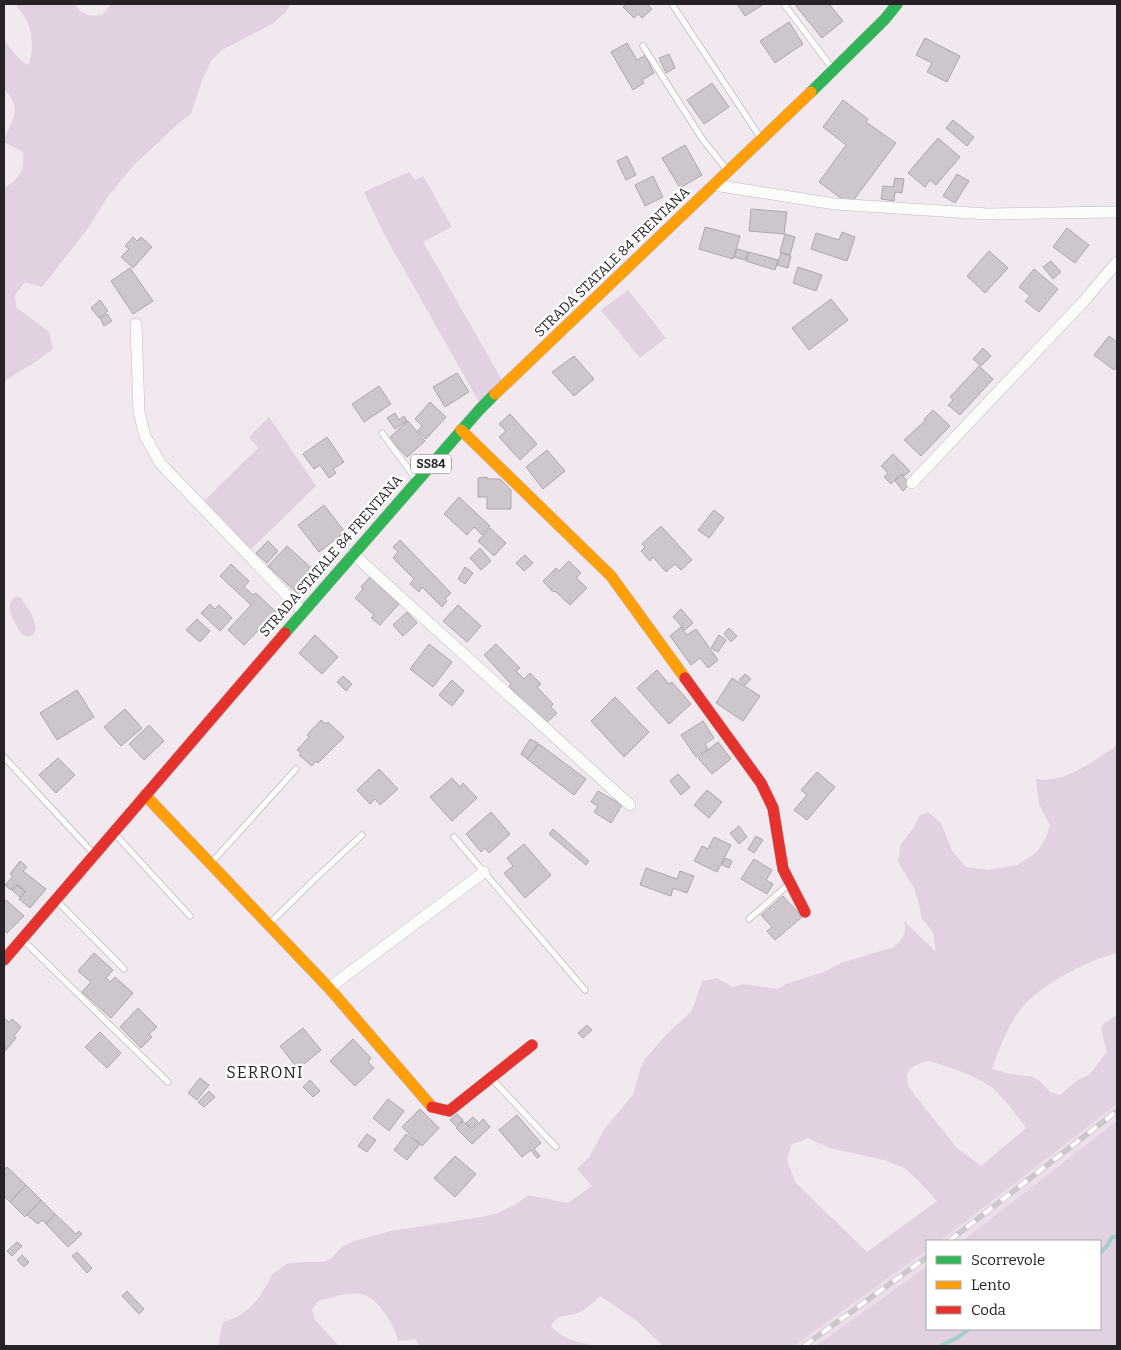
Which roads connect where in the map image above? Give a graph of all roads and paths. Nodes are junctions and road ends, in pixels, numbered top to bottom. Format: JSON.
{"nodes":[{"id":1,"x":672,"y":4,"type":"edge"},
{"id":2,"x":784,"y":4,"type":"edge"},
{"id":3,"x":897,"y":4,"type":"edge"},
{"id":4,"x":643,"y":46,"type":"dead end"},
{"id":5,"x":834,"y":70,"type":"junction"},
{"id":6,"x":761,"y":138,"type":"junction"},
{"id":7,"x":728,"y":170,"type":"junction"},
{"id":8,"x":714,"y":185,"type":"junction"},
{"id":9,"x":1117,"y":212,"type":"edge"},
{"id":10,"x":1117,"y":262,"type":"edge"},
{"id":11,"x":136,"y":324,"type":"dead end"},
{"id":12,"x":461,"y":430,"type":"junction"},
{"id":13,"x":382,"y":433,"type":"dead end"},
{"id":14,"x":417,"y":480,"type":"junction"},
{"id":15,"x":912,"y":483,"type":"dead end"},
{"id":16,"x":353,"y":554,"type":"junction"},
{"id":17,"x":302,"y":612,"type":"junction"},
{"id":18,"x":4,"y":757,"type":"edge"},
{"id":19,"x":296,"y":770,"type":"dead end"},
{"id":20,"x":145,"y":795,"type":"junction"},
{"id":21,"x":630,"y":805,"type":"dead end"},
{"id":22,"x":113,"y":832,"type":"junction"},
{"id":23,"x":362,"y":835,"type":"dead end"},
{"id":24,"x":454,"y":837,"type":"dead end"},
{"id":25,"x":95,"y":854,"type":"junction"},
{"id":26,"x":210,"y":864,"type":"junction"},
{"id":27,"x":484,"y":872,"type":"junction"},
{"id":28,"x":790,"y":884,"type":"junction"},
{"id":29,"x":55,"y":900,"type":"junction"},
{"id":30,"x":804,"y":912,"type":"dead end"},
{"id":31,"x":190,"y":916,"type":"dead end"},
{"id":32,"x":749,"y":918,"type":"dead end"},
{"id":33,"x":268,"y":925,"type":"junction"},
{"id":34,"x":22,"y":939,"type":"junction"},
{"id":35,"x":4,"y":960,"type":"edge"},
{"id":36,"x":124,"y":968,"type":"dead end"},
{"id":37,"x":329,"y":988,"type":"junction"},
{"id":38,"x":585,"y":990,"type":"dead end"},
{"id":39,"x":532,"y":1045,"type":"dead end"},
{"id":40,"x":491,"y":1077,"type":"junction"},
{"id":41,"x":168,"y":1082,"type":"dead end"},
{"id":42,"x":556,"y":1148,"type":"dead end"}],
"edges":[{"from":1,"to":6,"type":"lane"},
{"from":2,"to":5,"type":"lane"},
{"from":3,"to":5,"type":"main road","name":"STRADA STATALE 84 FRENTANA","number":"SS84"},
{"from":4,"to":7,"type":"lane"},
{"from":5,"to":6,"type":"main road","name":"STRADA STATALE 84 FRENTANA","number":"SS84"},
{"from":6,"to":7,"type":"main road","name":"STRADA STATALE 84 FRENTANA","number":"SS84"},
{"from":7,"to":8,"type":"main road","name":"STRADA STATALE 84 FRENTANA","number":"SS84"},
{"from":8,"to":9,"type":"street"},
{"from":8,"to":12,"type":"main road","name":"STRADA STATALE 84 FRENTANA","number":"SS84"},
{"from":10,"to":15,"type":"street"},
{"from":11,"to":17,"type":"street"},
{"from":12,"to":14,"type":"main road","name":"STRADA STATALE 84 FRENTANA","number":"SS84"},
{"from":12,"to":28,"type":"main road"},
{"from":13,"to":14,"type":"lane"},
{"from":14,"to":16,"type":"main road","name":"STRADA STATALE 84 FRENTANA","number":"SS84"},
{"from":16,"to":17,"type":"main road","name":"STRADA STATALE 84 FRENTANA","number":"SS84"},
{"from":16,"to":21,"type":"street"},
{"from":17,"to":20,"type":"main road","name":"STRADA STATALE 84 FRENTANA","number":"SS84"},
{"from":18,"to":25,"type":"lane"},
{"from":19,"to":26,"type":"lane"},
{"from":20,"to":22,"type":"main road","name":"STRADA STATALE 84 FRENTANA","number":"SS84"},
{"from":20,"to":26,"type":"main road"},
{"from":22,"to":25,"type":"main road","name":"STRADA STATALE 84 FRENTANA","number":"SS84"},
{"from":22,"to":31,"type":"lane"},
{"from":23,"to":33,"type":"lane"},
{"from":24,"to":27,"type":"lane"},
{"from":25,"to":29,"type":"main road","name":"STRADA STATALE 84 FRENTANA","number":"SS84"},
{"from":26,"to":33,"type":"main road"},
{"from":27,"to":37,"type":"street"},
{"from":27,"to":38,"type":"lane"},
{"from":28,"to":30,"type":"main road"},
{"from":28,"to":32,"type":"lane"},
{"from":29,"to":34,"type":"main road","name":"STRADA STATALE 84 FRENTANA","number":"SS84"},
{"from":29,"to":36,"type":"lane"},
{"from":33,"to":37,"type":"main road"},
{"from":34,"to":35,"type":"main road","name":"STRADA STATALE 84 FRENTANA","number":"SS84"},
{"from":34,"to":41,"type":"lane"},
{"from":37,"to":40,"type":"main road"},
{"from":39,"to":40,"type":"main road"},
{"from":40,"to":42,"type":"lane"}]}
